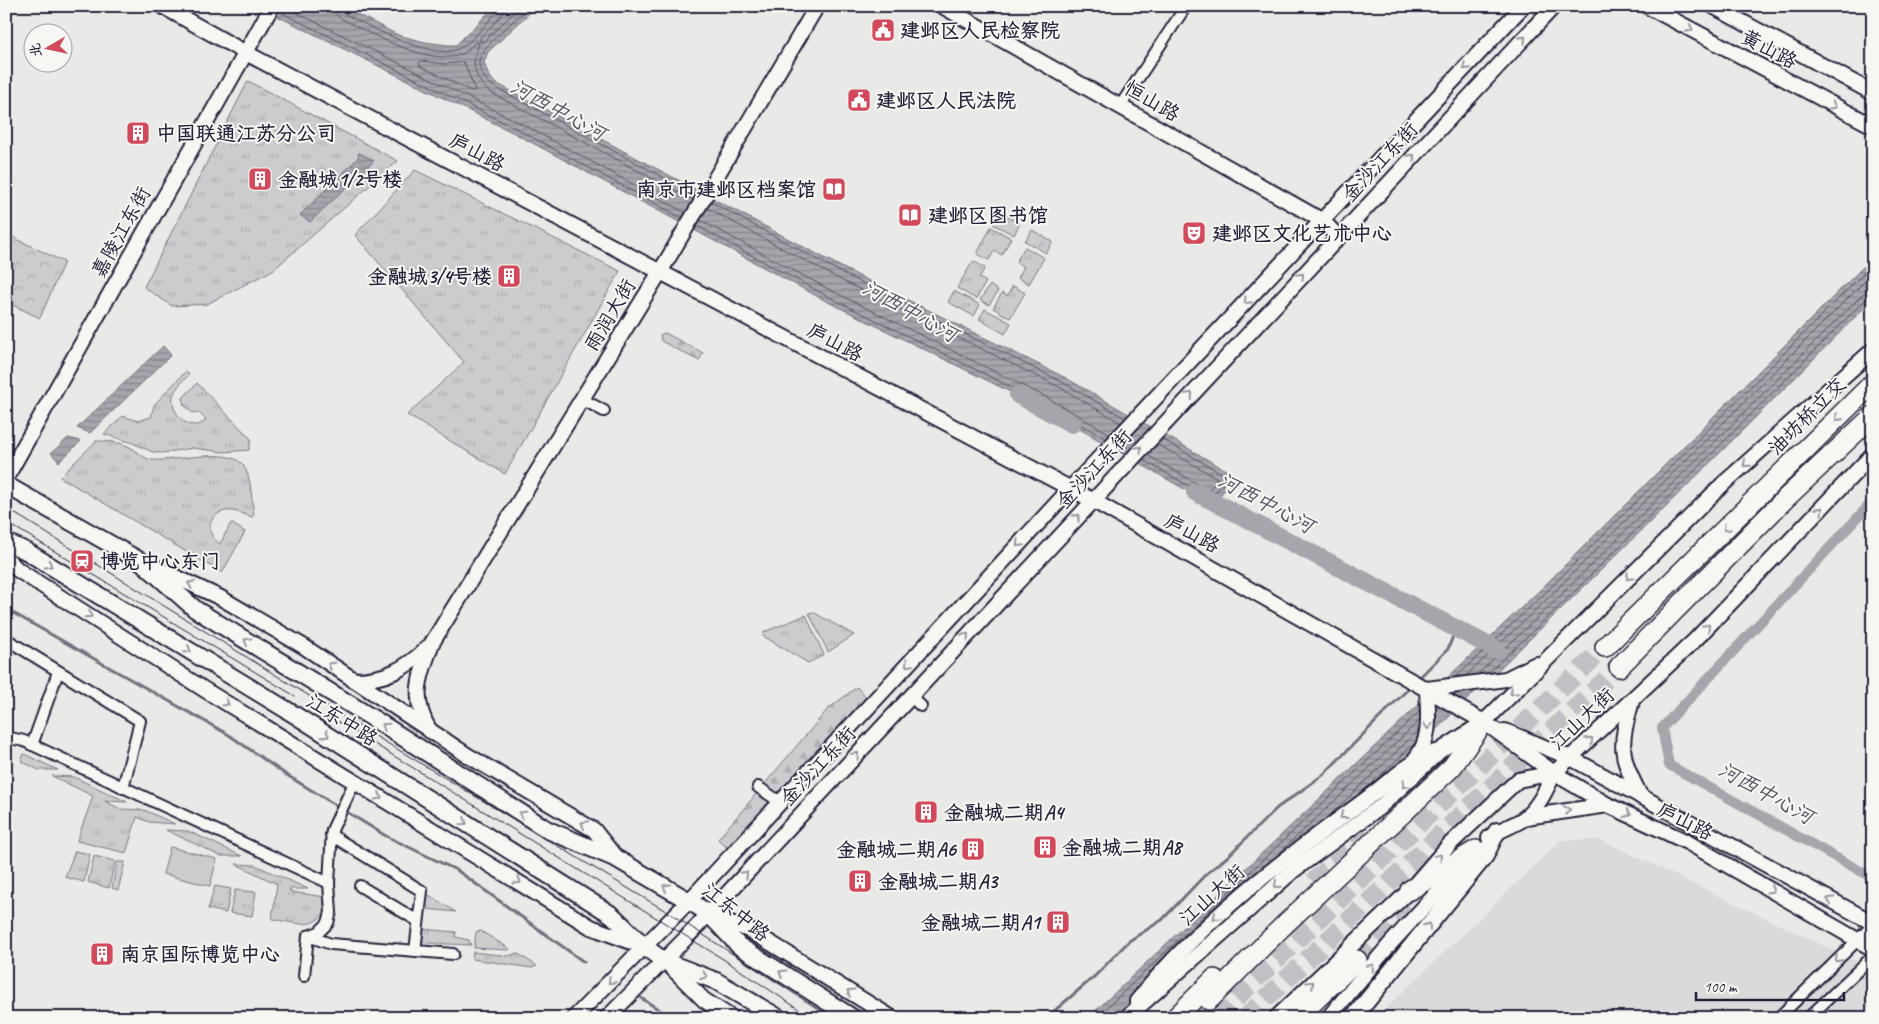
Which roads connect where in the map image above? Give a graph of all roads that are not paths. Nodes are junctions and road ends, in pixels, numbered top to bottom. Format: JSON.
{"nodes":[{"id":1,"x":162,"y":6,"type":"edge"},
{"id":2,"x":817,"y":6,"type":"edge"},
{"id":3,"x":942,"y":6,"type":"edge"},
{"id":4,"x":1186,"y":6,"type":"edge"},
{"id":5,"x":1523,"y":6,"type":"edge"},
{"id":6,"x":1554,"y":6,"type":"edge"},
{"id":7,"x":1647,"y":6,"type":"edge"},
{"id":8,"x":1713,"y":6,"type":"edge"},
{"id":9,"x":270,"y":10,"type":"edge"},
{"id":10,"x":246,"y":53,"type":"junction"},
{"id":11,"x":1873,"y":93,"type":"edge"},
{"id":12,"x":1120,"y":106,"type":"junction"},
{"id":13,"x":1873,"y":126,"type":"edge"},
{"id":14,"x":1323,"y":221,"type":"junction"},
{"id":15,"x":1338,"y":237,"type":"junction"},
{"id":16,"x":660,"y":272,"type":"junction"},
{"id":17,"x":1873,"y":350,"type":"edge"},
{"id":18,"x":1873,"y":383,"type":"edge"},
{"id":19,"x":582,"y":399,"type":"junction"},
{"id":20,"x":604,"y":411,"type":"dead end"},
{"id":21,"x":1873,"y":416,"type":"edge"},
{"id":22,"x":1873,"y":454,"type":"edge"},
{"id":23,"x":6,"y":478,"type":"edge"},
{"id":24,"x":6,"y":485,"type":"edge"},
{"id":25,"x":1070,"y":489,"type":"junction"},
{"id":26,"x":1092,"y":500,"type":"junction"},
{"id":27,"x":6,"y":542,"type":"edge"},
{"id":28,"x":6,"y":558,"type":"edge"},
{"id":29,"x":142,"y":562,"type":"junction"},
{"id":30,"x":6,"y":639,"type":"edge"},
{"id":31,"x":432,"y":643,"type":"junction"},
{"id":32,"x":1605,"y":647,"type":"tunnel mouth"},
{"id":33,"x":1547,"y":657,"type":"junction"},
{"id":34,"x":1619,"y":667,"type":"tunnel mouth"},
{"id":35,"x":58,"y":672,"type":"junction"},
{"id":36,"x":353,"y":680,"type":"junction"},
{"id":37,"x":1427,"y":689,"type":"junction"},
{"id":38,"x":910,"y":696,"type":"junction"},
{"id":39,"x":1632,"y":700,"type":"junction"},
{"id":40,"x":921,"y":706,"type":"dead end"},
{"id":41,"x":1484,"y":722,"type":"junction"},
{"id":42,"x":430,"y":731,"type":"junction"},
{"id":43,"x":6,"y":737,"type":"edge"},
{"id":44,"x":32,"y":745,"type":"junction"},
{"id":45,"x":1441,"y":750,"type":"junction"},
{"id":46,"x":1572,"y":758,"type":"junction"},
{"id":47,"x":1415,"y":759,"type":"junction"},
{"id":48,"x":1554,"y":773,"type":"junction"},
{"id":49,"x":354,"y":783,"type":"junction"},
{"id":50,"x":758,"y":787,"type":"dead end"},
{"id":51,"x":123,"y":788,"type":"junction"},
{"id":52,"x":1641,"y":797,"type":"junction"},
{"id":53,"x":780,"y":802,"type":"junction"},
{"id":54,"x":1608,"y":805,"type":"junction"},
{"id":55,"x":1526,"y":817,"type":"junction"},
{"id":56,"x":1497,"y":831,"type":"junction"},
{"id":57,"x":331,"y":835,"type":"junction"},
{"id":58,"x":1476,"y":850,"type":"junction"},
{"id":59,"x":617,"y":858,"type":"junction"},
{"id":60,"x":1314,"y":882,"type":"tunnel mouth"},
{"id":61,"x":328,"y":883,"type":"junction"},
{"id":62,"x":360,"y":886,"type":"dead end"},
{"id":63,"x":1410,"y":890,"type":"junction"},
{"id":64,"x":689,"y":901,"type":"junction"},
{"id":65,"x":708,"y":914,"type":"junction"},
{"id":66,"x":418,"y":920,"type":"junction"},
{"id":67,"x":1873,"y":924,"type":"edge"},
{"id":68,"x":308,"y":936,"type":"junction"},
{"id":69,"x":1857,"y":940,"type":"junction"},
{"id":70,"x":645,"y":947,"type":"junction"},
{"id":71,"x":1873,"y":949,"type":"edge"},
{"id":72,"x":415,"y":951,"type":"junction"},
{"id":73,"x":453,"y":954,"type":"dead end"},
{"id":74,"x":1873,"y":956,"type":"edge"},
{"id":75,"x":1357,"y":960,"type":"tunnel mouth"},
{"id":76,"x":664,"y":961,"type":"junction"},
{"id":77,"x":304,"y":976,"type":"dead end"},
{"id":78,"x":1210,"y":1000,"type":"tunnel mouth"},
{"id":79,"x":574,"y":1018,"type":"edge"},
{"id":80,"x":607,"y":1018,"type":"edge"},
{"id":81,"x":732,"y":1018,"type":"edge"},
{"id":82,"x":779,"y":1018,"type":"edge"},
{"id":83,"x":853,"y":1018,"type":"edge"},
{"id":84,"x":892,"y":1018,"type":"edge"},
{"id":85,"x":1125,"y":1018,"type":"edge"},
{"id":86,"x":1175,"y":1018,"type":"edge"},
{"id":87,"x":1276,"y":1018,"type":"edge"},
{"id":88,"x":1297,"y":1018,"type":"edge"},
{"id":89,"x":1328,"y":1018,"type":"edge"},
{"id":90,"x":1352,"y":1018,"type":"edge"},
{"id":91,"x":1778,"y":1018,"type":"edge"},
{"id":92,"x":1808,"y":1018,"type":"edge"}],
"edges":[{"from":1,"to":10,"type":"main road","name":"庐山路"},
{"from":2,"to":16,"type":"main road","name":"雨润大街"},
{"from":3,"to":12,"type":"main road","name":"恒山路"},
{"from":4,"to":12,"type":"street"},
{"from":5,"to":14,"type":"main road","name":"金沙江东街","one_way":true},
{"from":15,"to":6,"type":"main road","name":"金沙江东街","one_way":true},
{"from":7,"to":13,"type":"main road","name":"黄山路","one_way":true},
{"from":8,"to":11,"type":"main road","name":"黄山路"},
{"from":9,"to":10,"type":"main road","name":"嘉陵江东街"},
{"from":10,"to":16,"type":"main road","name":"庐山路"},
{"from":10,"to":23,"type":"main road","name":"嘉陵江东街"},
{"from":12,"to":14,"type":"main road","name":"恒山路"},
{"from":14,"to":15,"type":"main road","name":"恒山路"},
{"from":14,"to":25,"type":"main road","name":"金沙江东街","one_way":true},
{"from":26,"to":15,"type":"main road","name":"金沙江东街","one_way":true},
{"from":16,"to":19,"type":"main road","name":"雨润大街"},
{"from":16,"to":25,"type":"main road","name":"庐山路"},
{"from":17,"to":33,"type":"main road","name":"江山大街","one_way":true},
{"from":18,"to":32,"type":"highway","name":"油坊桥立交","one_way":true},
{"from":19,"to":20,"type":"street"},
{"from":19,"to":31,"type":"main road","name":"雨润大街"},
{"from":21,"to":34,"type":"highway"},
{"from":39,"to":22,"type":"main road","name":"江山大街","one_way":true},
{"from":24,"to":29,"type":"main road","name":"江东中路"},
{"from":25,"to":26,"type":"main road","name":"庐山路"},
{"from":25,"to":53,"type":"main road","name":"金沙江东街","one_way":true},
{"from":26,"to":37,"type":"main road","name":"庐山路"},
{"from":38,"to":26,"type":"main road","name":"金沙江东街","one_way":true},
{"from":27,"to":70,"type":"main road","name":"江东中路","one_way":true},
{"from":28,"to":49,"type":"main road","name":"江东中路","one_way":true},
{"from":36,"to":29,"type":"main road","name":"江东中路","one_way":true},
{"from":59,"to":29,"type":"main road","name":"江东中路","one_way":true},
{"from":30,"to":35,"type":"street"},
{"from":31,"to":36,"type":"main road"},
{"from":31,"to":42,"type":"main road"},
{"from":33,"to":37,"type":"main road"},
{"from":33,"to":41,"type":"main road","name":"江山大街","one_way":true},
{"from":35,"to":44,"type":"street"},
{"from":35,"to":51,"type":"street"},
{"from":36,"to":42,"type":"main road","name":"江东中路"},
{"from":37,"to":41,"type":"main road","name":"庐山路"},
{"from":37,"to":47,"type":"main road","one_way":true},
{"from":38,"to":40,"type":"street"},
{"from":65,"to":38,"type":"main road","name":"金沙江东街","one_way":true},
{"from":46,"to":39,"type":"main road","name":"江山大街","one_way":true},
{"from":39,"to":52,"type":"main road"},
{"from":41,"to":45,"type":"main road","name":"江山大街"},
{"from":41,"to":46,"type":"main road","name":"庐山路"},
{"from":41,"to":48,"type":"main road","name":"庐山路"},
{"from":41,"to":78,"type":"highway"},
{"from":59,"to":42,"type":"main road","name":"江东中路","one_way":true},
{"from":43,"to":44,"type":"street"},
{"from":44,"to":51,"type":"street"},
{"from":45,"to":47,"type":"main road","name":"江山大街"},
{"from":45,"to":85,"type":"main road","name":"江山大街","one_way":true},
{"from":46,"to":48,"type":"main road","name":"江山大街"},
{"from":46,"to":52,"type":"main road","name":"庐山路"},
{"from":47,"to":85,"type":"main road","name":"江山大街","one_way":true},
{"from":48,"to":54,"type":"main road","name":"庐山路"},
{"from":48,"to":55,"type":"main road","name":"江山大街"},
{"from":63,"to":48,"type":"main road","one_way":true},
{"from":49,"to":57,"type":"street"},
{"from":49,"to":70,"type":"main road","name":"江东中路","one_way":true},
{"from":50,"to":53,"type":"street"},
{"from":51,"to":61,"type":"street"},
{"from":67,"to":52,"type":"main road","name":"庐山路","one_way":true},
{"from":53,"to":64,"type":"main road","name":"金沙江东街"},
{"from":55,"to":54,"type":"main road","one_way":true},
{"from":54,"to":69,"type":"main road","name":"庐山路","one_way":true},
{"from":55,"to":56,"type":"main road","name":"江山大街"},
{"from":56,"to":58,"type":"main road","name":"江山大街"},
{"from":90,"to":56,"type":"main road","one_way":true},
{"from":57,"to":61,"type":"street"},
{"from":57,"to":66,"type":"street"},
{"from":58,"to":63,"type":"highway"},
{"from":89,"to":58,"type":"main road","name":"江山大街","one_way":true},
{"from":64,"to":59,"type":"main road","name":"江东中路","one_way":true},
{"from":60,"to":86,"type":"highway"},
{"from":61,"to":68,"type":"street"},
{"from":62,"to":66,"type":"street"},
{"from":87,"to":63,"type":"main road","one_way":true},
{"from":64,"to":65,"type":"main road","name":"江东中路"},
{"from":64,"to":70,"type":"main road","name":"金沙江东街"},
{"from":65,"to":76,"type":"main road","name":"金沙江东街"},
{"from":83,"to":65,"type":"main road","name":"江东中路","one_way":true},
{"from":84,"to":65,"type":"main road","one_way":true},
{"from":66,"to":72,"type":"street"},
{"from":67,"to":69,"type":"street"},
{"from":68,"to":72,"type":"street"},
{"from":68,"to":77,"type":"street"},
{"from":69,"to":71,"type":"main road","name":"庐山路"},
{"from":69,"to":91,"type":"street","one_way":true},
{"from":70,"to":76,"type":"main road","name":"江东中路"},
{"from":70,"to":79,"type":"main road","name":"金沙江东街","one_way":true},
{"from":72,"to":73,"type":"street"},
{"from":74,"to":92,"type":"street"},
{"from":75,"to":88,"type":"highway"},
{"from":76,"to":80,"type":"main road","name":"金沙江东街"},
{"from":76,"to":81,"type":"main road","name":"江东中路"},
{"from":76,"to":82,"type":"main road","name":"江东中路","one_way":true}]}
